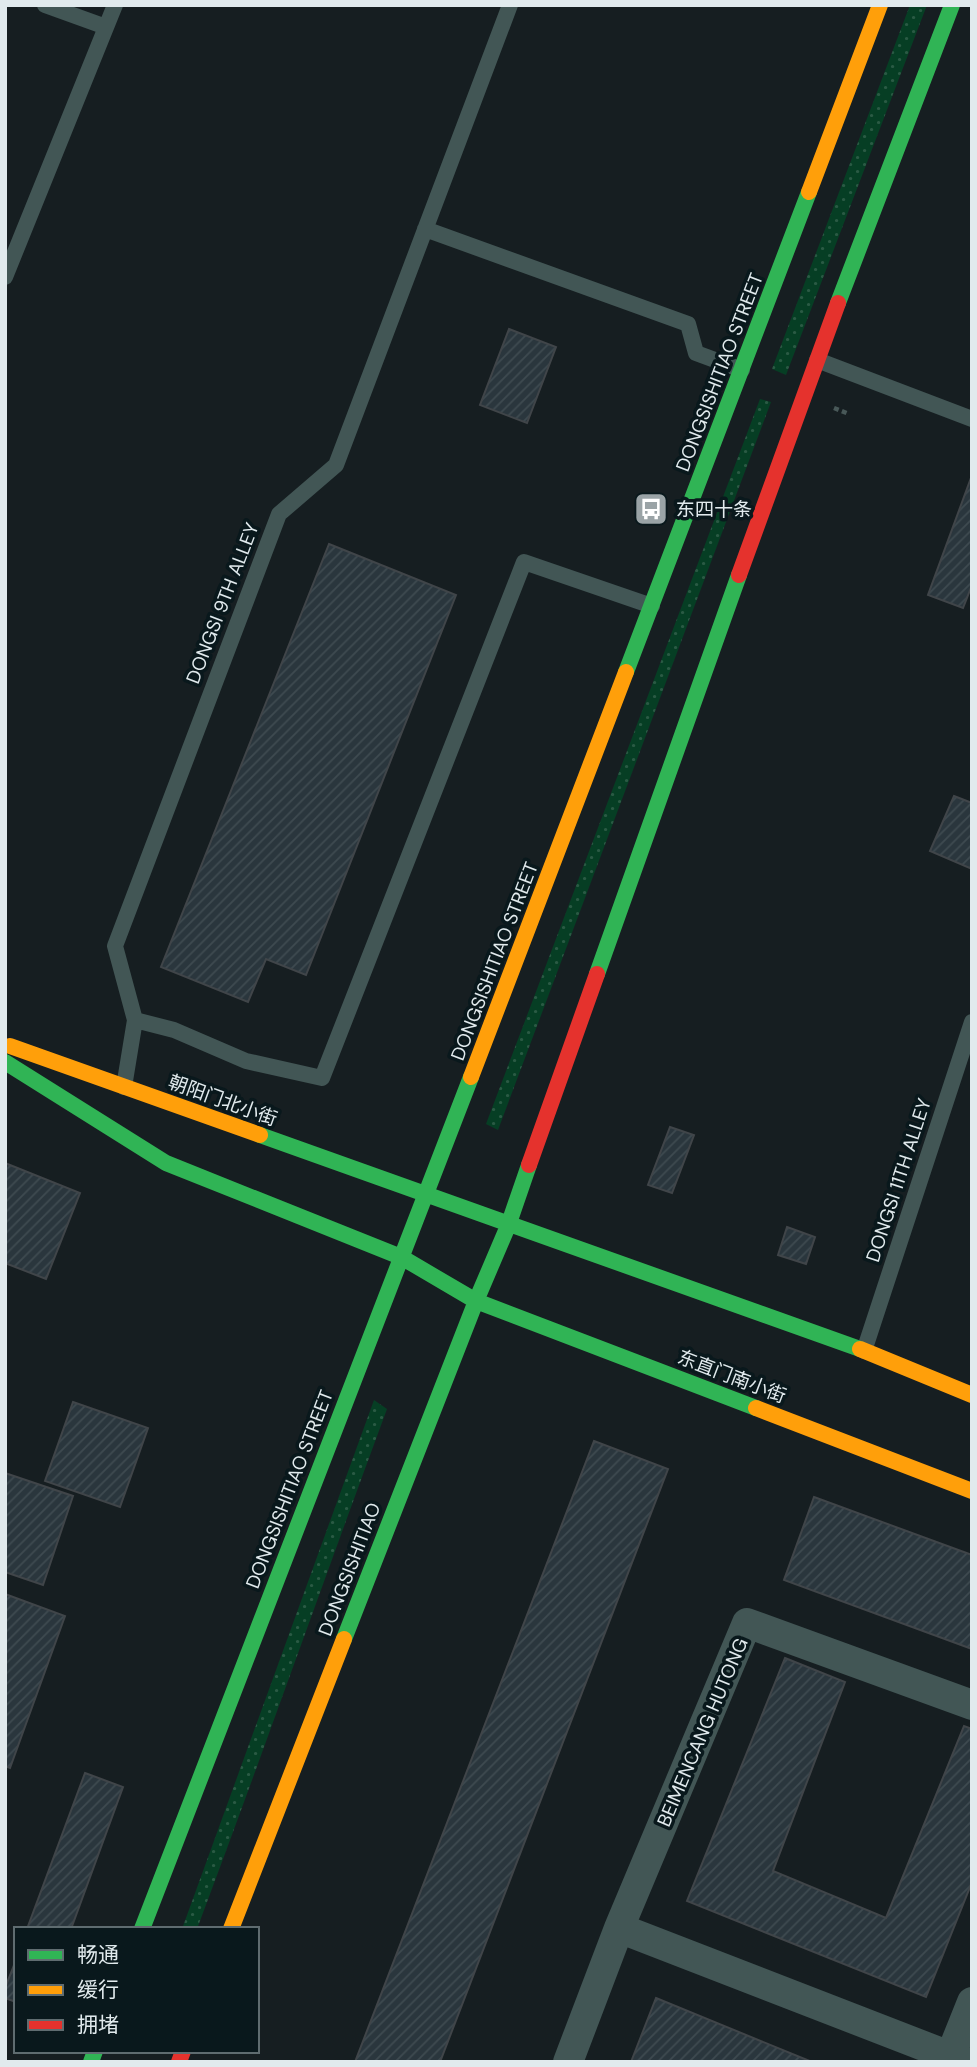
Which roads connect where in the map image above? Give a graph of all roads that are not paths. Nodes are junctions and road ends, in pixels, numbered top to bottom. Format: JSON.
{"nodes":[{"id":1,"x":45,"y":5,"type":"edge"},
{"id":2,"x":115,"y":5,"type":"edge"},
{"id":3,"x":510,"y":5,"type":"edge"},
{"id":4,"x":880,"y":5,"type":"edge"},
{"id":5,"x":952,"y":5,"type":"edge"},
{"id":6,"x":106,"y":27,"type":"junction"},
{"id":7,"x":425,"y":229,"type":"junction"},
{"id":8,"x":5,"y":277,"type":"edge"},
{"id":9,"x":816,"y":360,"type":"junction"},
{"id":10,"x":742,"y":370,"type":"junction"},
{"id":11,"x":972,"y":419,"type":"edge"},
{"id":12,"x":652,"y":606,"type":"junction"},
{"id":13,"x":135,"y":1020,"type":"junction"},
{"id":14,"x":972,"y":1022,"type":"edge"},
{"id":15,"x":5,"y":1044,"type":"edge"},
{"id":16,"x":5,"y":1062,"type":"edge"},
{"id":17,"x":124,"y":1087,"type":"junction"},
{"id":18,"x":427,"y":1195,"type":"junction"},
{"id":19,"x":508,"y":1226,"type":"junction"},
{"id":20,"x":401,"y":1257,"type":"junction"},
{"id":21,"x":476,"y":1301,"type":"junction"},
{"id":22,"x":864,"y":1351,"type":"junction"},
{"id":23,"x":972,"y":1395,"type":"edge"},
{"id":24,"x":972,"y":1490,"type":"edge"},
{"id":25,"x":972,"y":1705,"type":"edge"},
{"id":26,"x":143,"y":1927,"type":"edge"},
{"id":27,"x":232,"y":1927,"type":"edge"},
{"id":28,"x":619,"y":1928,"type":"junction"},
{"id":29,"x":972,"y":2003,"type":"edge"},
{"id":30,"x":955,"y":2060,"type":"edge"},
{"id":31,"x":568,"y":2062,"type":"edge"}],
"edges":[{"from":1,"to":6,"type":"lane"},
{"from":2,"to":6,"type":"lane"},
{"from":3,"to":7,"type":"lane","name":"DONGSI 9TH ALLEY"},
{"from":4,"to":10,"type":"main road","name":"DONGSISHITIAO STREET"},
{"from":5,"to":9,"type":"main road"},
{"from":6,"to":8,"type":"lane"},
{"from":7,"to":10,"type":"lane"},
{"from":7,"to":13,"type":"lane","name":"DONGSI 9TH ALLEY"},
{"from":9,"to":11,"type":"lane"},
{"from":9,"to":19,"type":"main road"},
{"from":10,"to":12,"type":"main road","name":"DONGSISHITIAO STREET"},
{"from":12,"to":13,"type":"lane"},
{"from":12,"to":18,"type":"main road","name":"DONGSISHITIAO STREET"},
{"from":13,"to":17,"type":"lane","name":"DONGSI 9TH ALLEY"},
{"from":14,"to":22,"type":"lane","name":"DONGSI 11TH ALLEY"},
{"from":15,"to":17,"type":"main road","name":"朝阳门北小街"},
{"from":16,"to":20,"type":"main road"},
{"from":17,"to":18,"type":"main road","name":"朝阳门北小街"},
{"from":18,"to":19,"type":"main road","name":"朝阳门北小街"},
{"from":18,"to":20,"type":"main road","name":"DONGSISHITIAO STREET"},
{"from":19,"to":21,"type":"main road","name":"DONGSISHITIAO"},
{"from":19,"to":22,"type":"main road"},
{"from":20,"to":21,"type":"main road","name":"东直门南小街"},
{"from":20,"to":26,"type":"main road","name":"DONGSISHITIAO STREET"},
{"from":21,"to":24,"type":"main road","name":"东直门南小街"},
{"from":21,"to":27,"type":"main road","name":"DONGSISHITIAO"},
{"from":22,"to":23,"type":"main road"},
{"from":25,"to":28,"type":"street","name":"BEIMENCANG HUTONG"},
{"from":28,"to":30,"type":"street"},
{"from":28,"to":31,"type":"street","name":"BEIMENCANG HUTONG"},
{"from":29,"to":30,"type":"street"}]}
